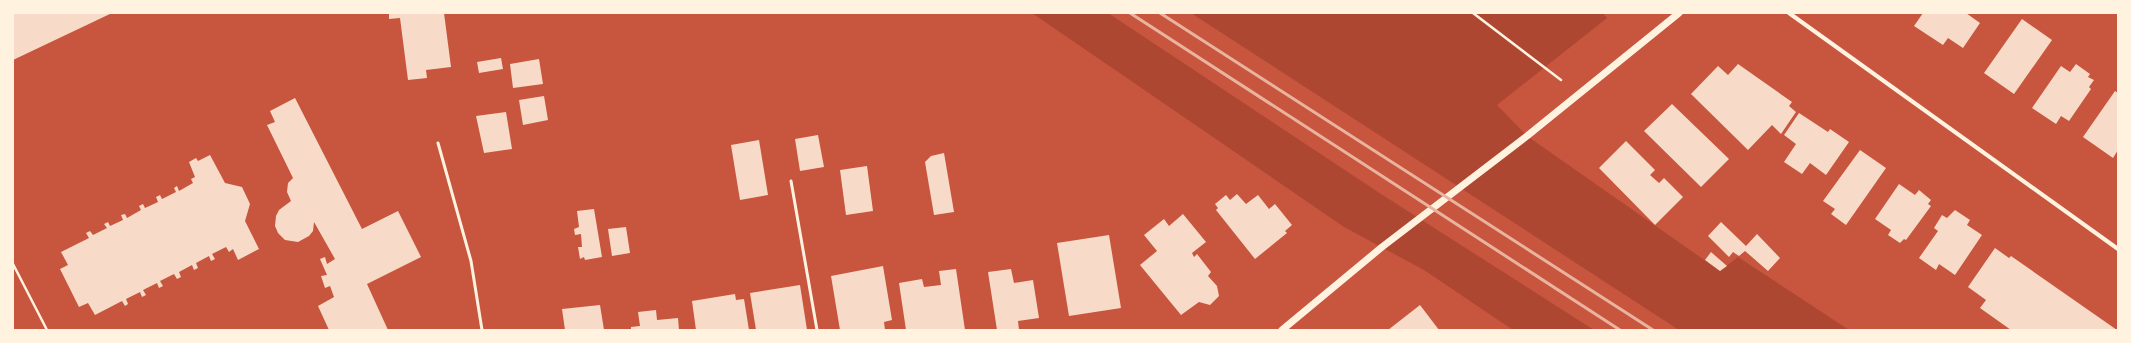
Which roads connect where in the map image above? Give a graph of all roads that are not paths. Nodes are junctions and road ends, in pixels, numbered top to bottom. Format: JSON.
{"nodes":[{"id":1,"x":1679,"y":13,"type":"edge"},
{"id":2,"x":1789,"y":13,"type":"edge"},
{"id":3,"x":438,"y":142,"type":"dead end"},
{"id":4,"x":791,"y":181,"type":"dead end"},
{"id":5,"x":2118,"y":249,"type":"edge"},
{"id":6,"x":482,"y":330,"type":"edge"},
{"id":7,"x":817,"y":330,"type":"edge"},
{"id":8,"x":1282,"y":330,"type":"edge"}],
"edges":[{"from":1,"to":8,"type":"street"},
{"from":2,"to":5,"type":"street"},
{"from":3,"to":6,"type":"lane"},
{"from":4,"to":7,"type":"lane"}]}
